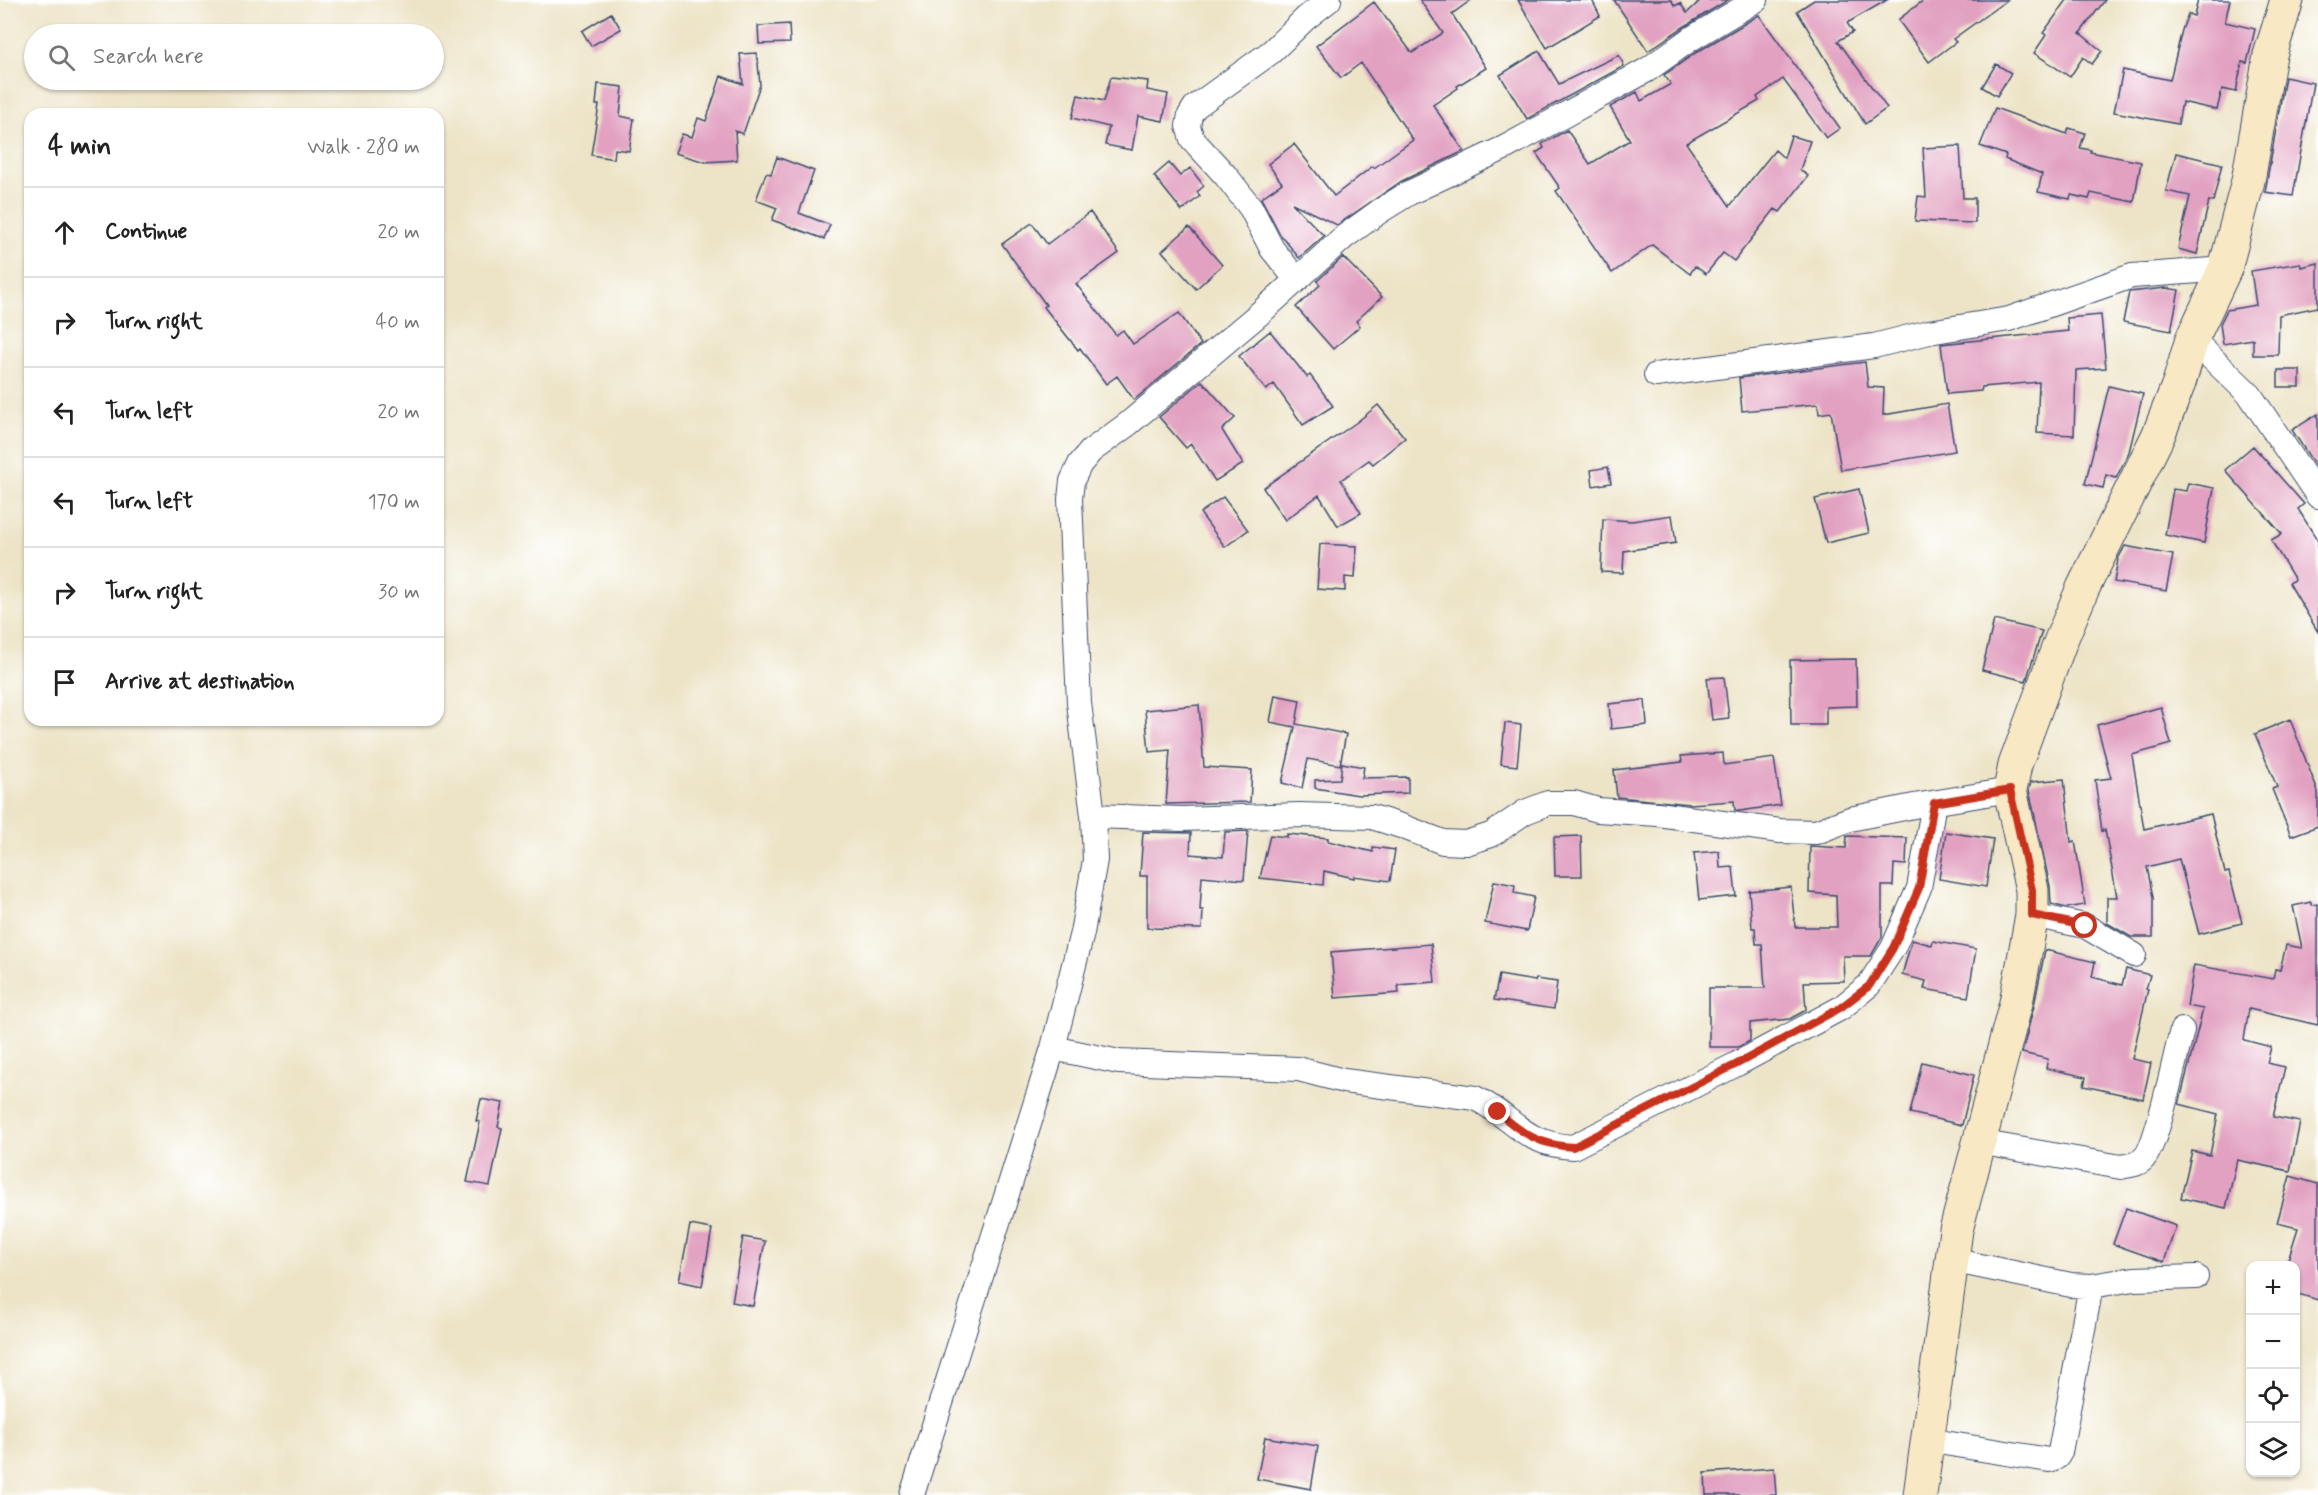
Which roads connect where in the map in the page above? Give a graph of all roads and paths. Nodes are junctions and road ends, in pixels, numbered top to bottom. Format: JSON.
{"nodes":[{"id":1,"x":1329,"y":0,"type":"edge"},
{"id":2,"x":1756,"y":0,"type":"edge"},
{"id":3,"x":2287,"y":0,"type":"edge"},
{"id":4,"x":2225,"y":269,"type":"junction"},
{"id":5,"x":1297,"y":280,"type":"junction"},
{"id":6,"x":2192,"y":339,"type":"junction"},
{"id":7,"x":1656,"y":375,"type":"dead end"},
{"id":8,"x":2313,"y":482,"type":"edge"},
{"id":9,"x":2010,"y":790,"type":"junction"},
{"id":10,"x":1934,"y":803,"type":"junction"},
{"id":11,"x":1093,"y":816,"type":"junction"},
{"id":12,"x":2032,"y":915,"type":"junction"},
{"id":13,"x":2134,"y":955,"type":"dead end"},
{"id":14,"x":2182,"y":1030,"type":"dead end"},
{"id":15,"x":1053,"y":1048,"type":"junction"},
{"id":16,"x":1978,"y":1142,"type":"junction"},
{"id":17,"x":1951,"y":1260,"type":"junction"},
{"id":18,"x":2196,"y":1277,"type":"dead end"},
{"id":19,"x":2091,"y":1286,"type":"junction"},
{"id":20,"x":1926,"y":1440,"type":"junction"},
{"id":21,"x":912,"y":1495,"type":"edge"},
{"id":22,"x":1920,"y":1495,"type":"edge"}],
"edges":[{"from":1,"to":5,"type":"street"},
{"from":2,"to":5,"type":"street"},
{"from":3,"to":4,"type":"street"},
{"from":4,"to":6,"type":"street"},
{"from":4,"to":7,"type":"street"},
{"from":5,"to":11,"type":"street"},
{"from":6,"to":8,"type":"street"},
{"from":6,"to":9,"type":"street"},
{"from":9,"to":10,"type":"street"},
{"from":9,"to":12,"type":"street"},
{"from":10,"to":11,"type":"street"},
{"from":10,"to":15,"type":"street"},
{"from":11,"to":15,"type":"street"},
{"from":12,"to":13,"type":"street"},
{"from":12,"to":16,"type":"street"},
{"from":14,"to":16,"type":"street"},
{"from":15,"to":21,"type":"street"},
{"from":16,"to":17,"type":"street"},
{"from":17,"to":19,"type":"street"},
{"from":17,"to":20,"type":"street"},
{"from":18,"to":19,"type":"street"},
{"from":19,"to":20,"type":"street"},
{"from":20,"to":22,"type":"street"}]}
